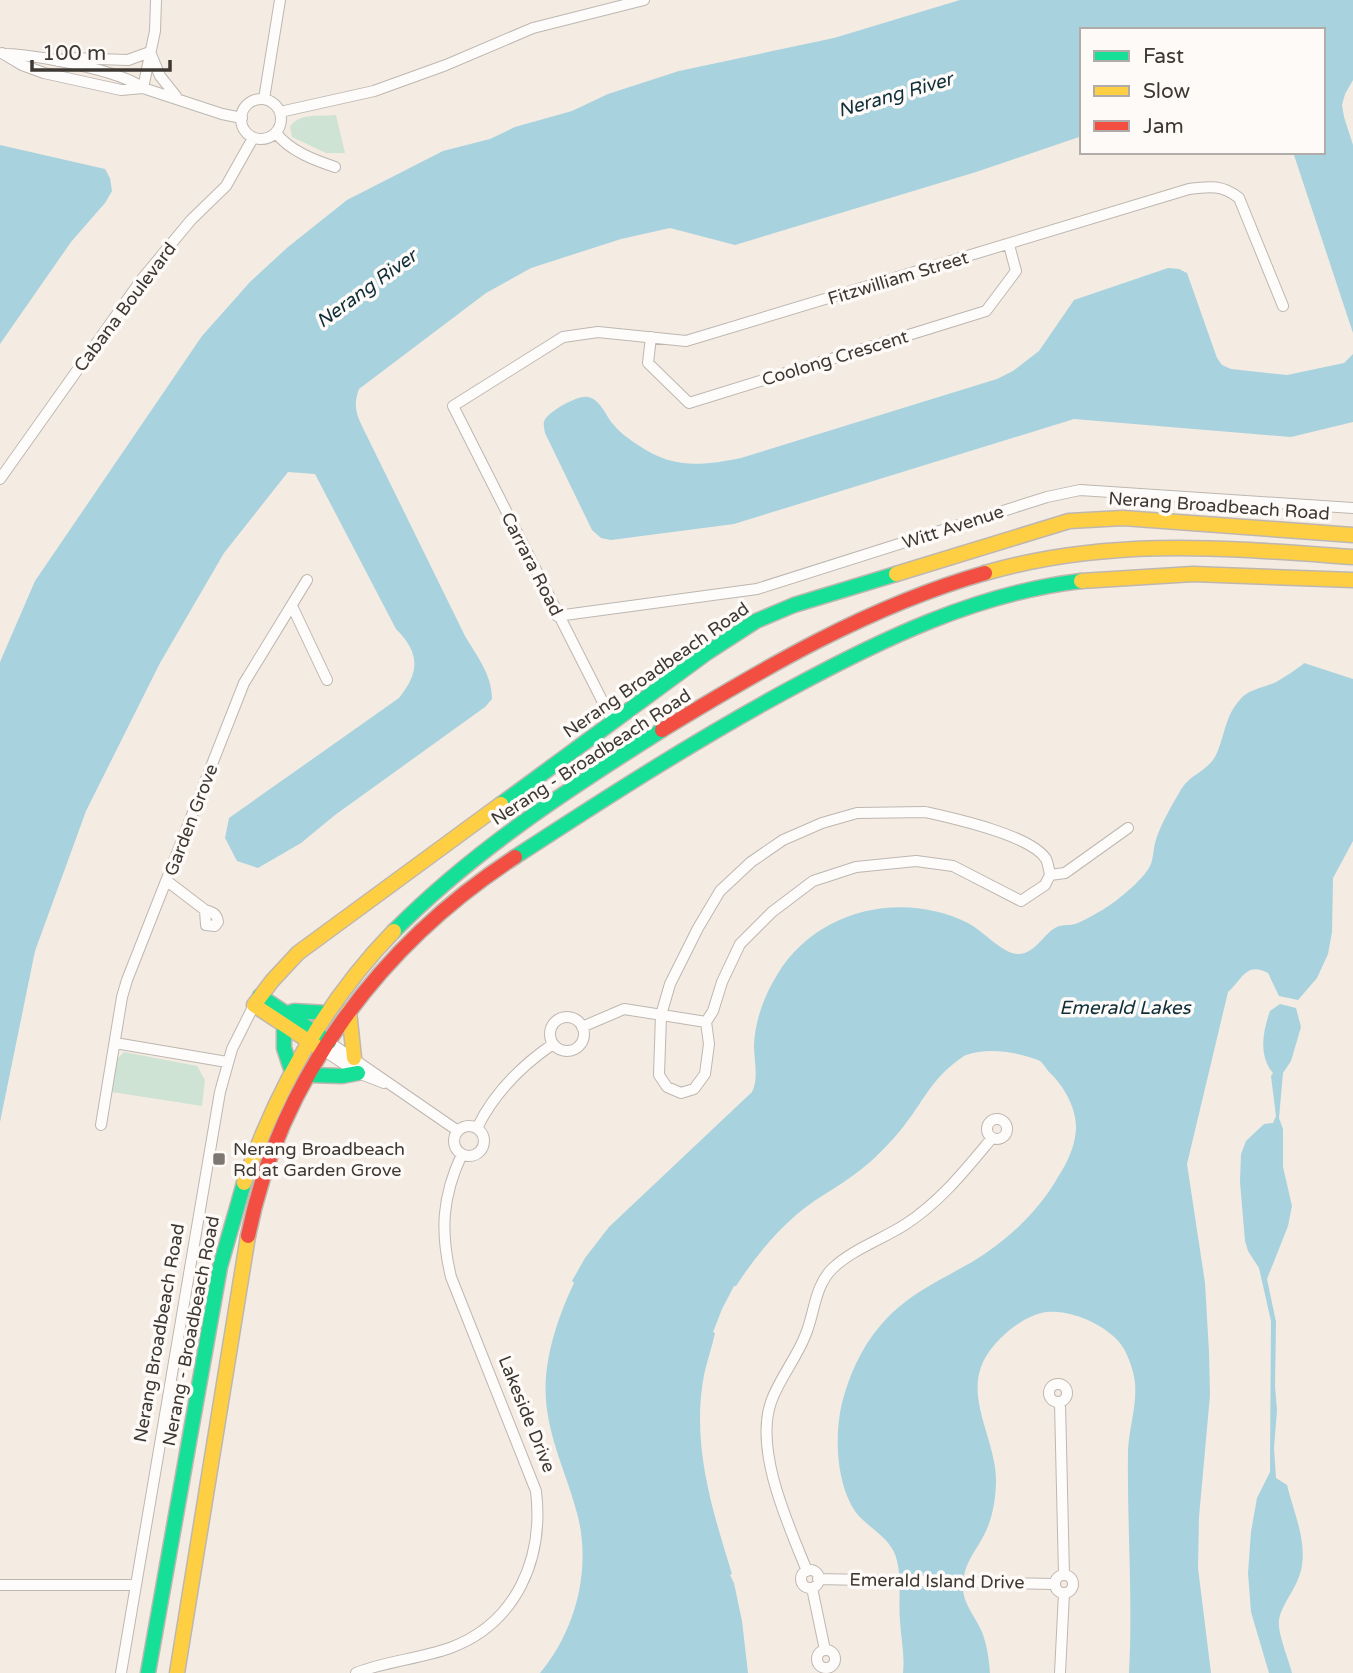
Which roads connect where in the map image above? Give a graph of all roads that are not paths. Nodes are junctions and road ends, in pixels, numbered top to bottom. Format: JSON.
{"nodes":[{"id":1,"x":156,"y":0,"type":"edge"},
{"id":2,"x":280,"y":0,"type":"edge"},
{"id":3,"x":644,"y":0,"type":"edge"},
{"id":4,"x":150,"y":51,"type":"junction"},
{"id":5,"x":1,"y":53,"type":"edge"},
{"id":6,"x":58,"y":61,"type":"junction"},
{"id":7,"x":142,"y":88,"type":"junction"},
{"id":8,"x":178,"y":98,"type":"junction"},
{"id":9,"x":264,"y":99,"type":"junction"},
{"id":10,"x":280,"y":112,"type":"junction"},
{"id":11,"x":242,"y":118,"type":"junction"},
{"id":12,"x":276,"y":133,"type":"junction"},
{"id":13,"x":253,"y":138,"type":"junction"},
{"id":14,"x":335,"y":167,"type":"dead end"},
{"id":15,"x":1009,"y":245,"type":"junction"},
{"id":16,"x":1283,"y":306,"type":"dead end"},
{"id":17,"x":651,"y":337,"type":"junction"},
{"id":18,"x":453,"y":406,"type":"joint"},
{"id":19,"x":0,"y":480,"type":"edge"},
{"id":20,"x":1353,"y":508,"type":"edge"},
{"id":21,"x":1353,"y":535,"type":"edge"},
{"id":22,"x":1353,"y":557,"type":"edge"},
{"id":23,"x":307,"y":580,"type":"dead end"},
{"id":24,"x":1353,"y":580,"type":"edge"},
{"id":25,"x":292,"y":607,"type":"junction"},
{"id":26,"x":558,"y":616,"type":"junction"},
{"id":27,"x":327,"y":680,"type":"dead end"},
{"id":28,"x":613,"y":722,"type":"junction"},
{"id":29,"x":1128,"y":828,"type":"dead end"},
{"id":30,"x":1050,"y":875,"type":"junction"},
{"id":31,"x":167,"y":881,"type":"junction"},
{"id":32,"x":205,"y":910,"type":"dead end"},
{"id":33,"x":257,"y":1001,"type":"junction"},
{"id":34,"x":349,"y":1011,"type":"junction"},
{"id":35,"x":327,"y":1013,"type":"junction"},
{"id":36,"x":661,"y":1015,"type":"junction"},
{"id":37,"x":285,"y":1019,"type":"junction"},
{"id":38,"x":706,"y":1022,"type":"junction"},
{"id":39,"x":582,"y":1027,"type":"junction"},
{"id":40,"x":311,"y":1036,"type":"junction"},
{"id":41,"x":115,"y":1044,"type":"junction"},
{"id":42,"x":553,"y":1044,"type":"junction"},
{"id":43,"x":326,"y":1046,"type":"junction"},
{"id":44,"x":354,"y":1058,"type":"junction"},
{"id":45,"x":227,"y":1062,"type":"junction"},
{"id":46,"x":291,"y":1069,"type":"junction"},
{"id":47,"x":358,"y":1073,"type":"junction"},
{"id":48,"x":309,"y":1075,"type":"junction"},
{"id":49,"x":388,"y":1084,"type":"junction"},
{"id":50,"x":101,"y":1125,"type":"dead end"},
{"id":51,"x":477,"y":1128,"type":"junction"},
{"id":52,"x":458,"y":1131,"type":"junction"},
{"id":53,"x":992,"y":1138,"type":"dead end"},
{"id":54,"x":462,"y":1153,"type":"junction"},
{"id":55,"x":1060,"y":1403,"type":"dead end"},
{"id":56,"x":807,"y":1571,"type":"junction"},
{"id":57,"x":1064,"y":1575,"type":"junction"},
{"id":58,"x":815,"y":1583,"type":"junction"},
{"id":59,"x":1055,"y":1584,"type":"junction"},
{"id":60,"x":0,"y":1585,"type":"edge"},
{"id":61,"x":136,"y":1585,"type":"junction"},
{"id":62,"x":1064,"y":1593,"type":"junction"},
{"id":63,"x":825,"y":1650,"type":"dead end"},
{"id":64,"x":121,"y":1673,"type":"edge"},
{"id":65,"x":148,"y":1673,"type":"edge"},
{"id":66,"x":177,"y":1673,"type":"edge"},
{"id":67,"x":356,"y":1673,"type":"edge"},
{"id":68,"x":1060,"y":1673,"type":"edge"}],
"edges":[{"from":1,"to":4,"type":"street"},
{"from":2,"to":9,"type":"street"},
{"from":3,"to":10,"type":"street"},
{"from":4,"to":6,"type":"street"},
{"from":4,"to":7,"type":"street"},
{"from":4,"to":8,"type":"street"},
{"from":5,"to":6,"type":"street"},
{"from":5,"to":7,"type":"street"},
{"from":6,"to":7,"type":"street"},
{"from":7,"to":8,"type":"street"},
{"from":8,"to":11,"type":"street"},
{"from":9,"to":10,"type":"street"},
{"from":9,"to":11,"type":"street"},
{"from":10,"to":12,"type":"street"},
{"from":11,"to":13,"type":"street"},
{"from":12,"to":13,"type":"street"},
{"from":12,"to":14,"type":"street"},
{"from":13,"to":19,"type":"street","name":"Cabana Boulevard"},
{"from":15,"to":16,"type":"street","name":"Fitzwilliam Street"},
{"from":15,"to":17,"type":"street","name":"Fitzwilliam Street"},
{"from":15,"to":17,"type":"street","name":"Coolong Crescent"},
{"from":17,"to":18,"type":"street","name":"Fitzwilliam Street"},
{"from":18,"to":26,"type":"street","name":"Carrara Road"},
{"from":20,"to":26,"type":"street","name":"Witt Avenue"},
{"from":21,"to":28,"type":"main road","name":"Nerang Broadbeach Road"},
{"from":22,"to":35,"type":"main road","name":"Nerang - Broadbeach Road"},
{"from":23,"to":25,"type":"street","name":"Garden Grove"},
{"from":24,"to":34,"type":"main road","name":"Nerang - Broadbeach Road"},
{"from":25,"to":27,"type":"street"},
{"from":25,"to":31,"type":"street","name":"Garden Grove"},
{"from":26,"to":28,"type":"street","name":"Carrara Road"},
{"from":28,"to":33,"type":"main road","name":"Nerang Broadbeach Road"},
{"from":29,"to":30,"type":"street"},
{"from":30,"to":36,"type":"street"},
{"from":30,"to":38,"type":"street"},
{"from":31,"to":32,"type":"street"},
{"from":31,"to":41,"type":"street","name":"Garden Grove"},
{"from":33,"to":37,"type":"main road"},
{"from":33,"to":45,"type":"street","name":"Nerang Broadbeach Road"},
{"from":34,"to":43,"type":"main road","name":"Nerang - Broadbeach Road"},
{"from":34,"to":44,"type":"main road"},
{"from":35,"to":37,"type":"main road"},
{"from":35,"to":40,"type":"main road","name":"Nerang - Broadbeach Road"},
{"from":36,"to":38,"type":"street"},
{"from":36,"to":38,"type":"street"},
{"from":36,"to":39,"type":"street"},
{"from":37,"to":40,"type":"main road"},
{"from":37,"to":46,"type":"main road"},
{"from":39,"to":42,"type":"street"},
{"from":39,"to":42,"type":"street"},
{"from":40,"to":43,"type":"main road"},
{"from":40,"to":46,"type":"main road","name":"Nerang - Broadbeach Road"},
{"from":41,"to":45,"type":"street"},
{"from":41,"to":50,"type":"street","name":"Garden Grove"},
{"from":42,"to":51,"type":"street"},
{"from":43,"to":44,"type":"street"},
{"from":43,"to":47,"type":"street"},
{"from":43,"to":48,"type":"main road","name":"Nerang - Broadbeach Road"},
{"from":44,"to":49,"type":"street"},
{"from":45,"to":61,"type":"street","name":"Nerang Broadbeach Road"},
{"from":46,"to":65,"type":"main road","name":"Nerang - Broadbeach Road"},
{"from":47,"to":48,"type":"main road"},
{"from":47,"to":49,"type":"street"},
{"from":48,"to":66,"type":"main road","name":"Nerang - Broadbeach Road"},
{"from":49,"to":52,"type":"street"},
{"from":51,"to":52,"type":"street"},
{"from":51,"to":54,"type":"street"},
{"from":52,"to":54,"type":"street"},
{"from":53,"to":56,"type":"street"},
{"from":54,"to":67,"type":"street","name":"Lakeside Drive"},
{"from":55,"to":57,"type":"street"},
{"from":56,"to":58,"type":"street"},
{"from":56,"to":58,"type":"street"},
{"from":57,"to":59,"type":"street"},
{"from":57,"to":62,"type":"street"},
{"from":58,"to":59,"type":"street","name":"Emerald Island Drive"},
{"from":58,"to":63,"type":"street"},
{"from":59,"to":62,"type":"street"},
{"from":60,"to":61,"type":"street"},
{"from":61,"to":64,"type":"street","name":"Nerang Broadbeach Road"},
{"from":62,"to":68,"type":"street"}]}
